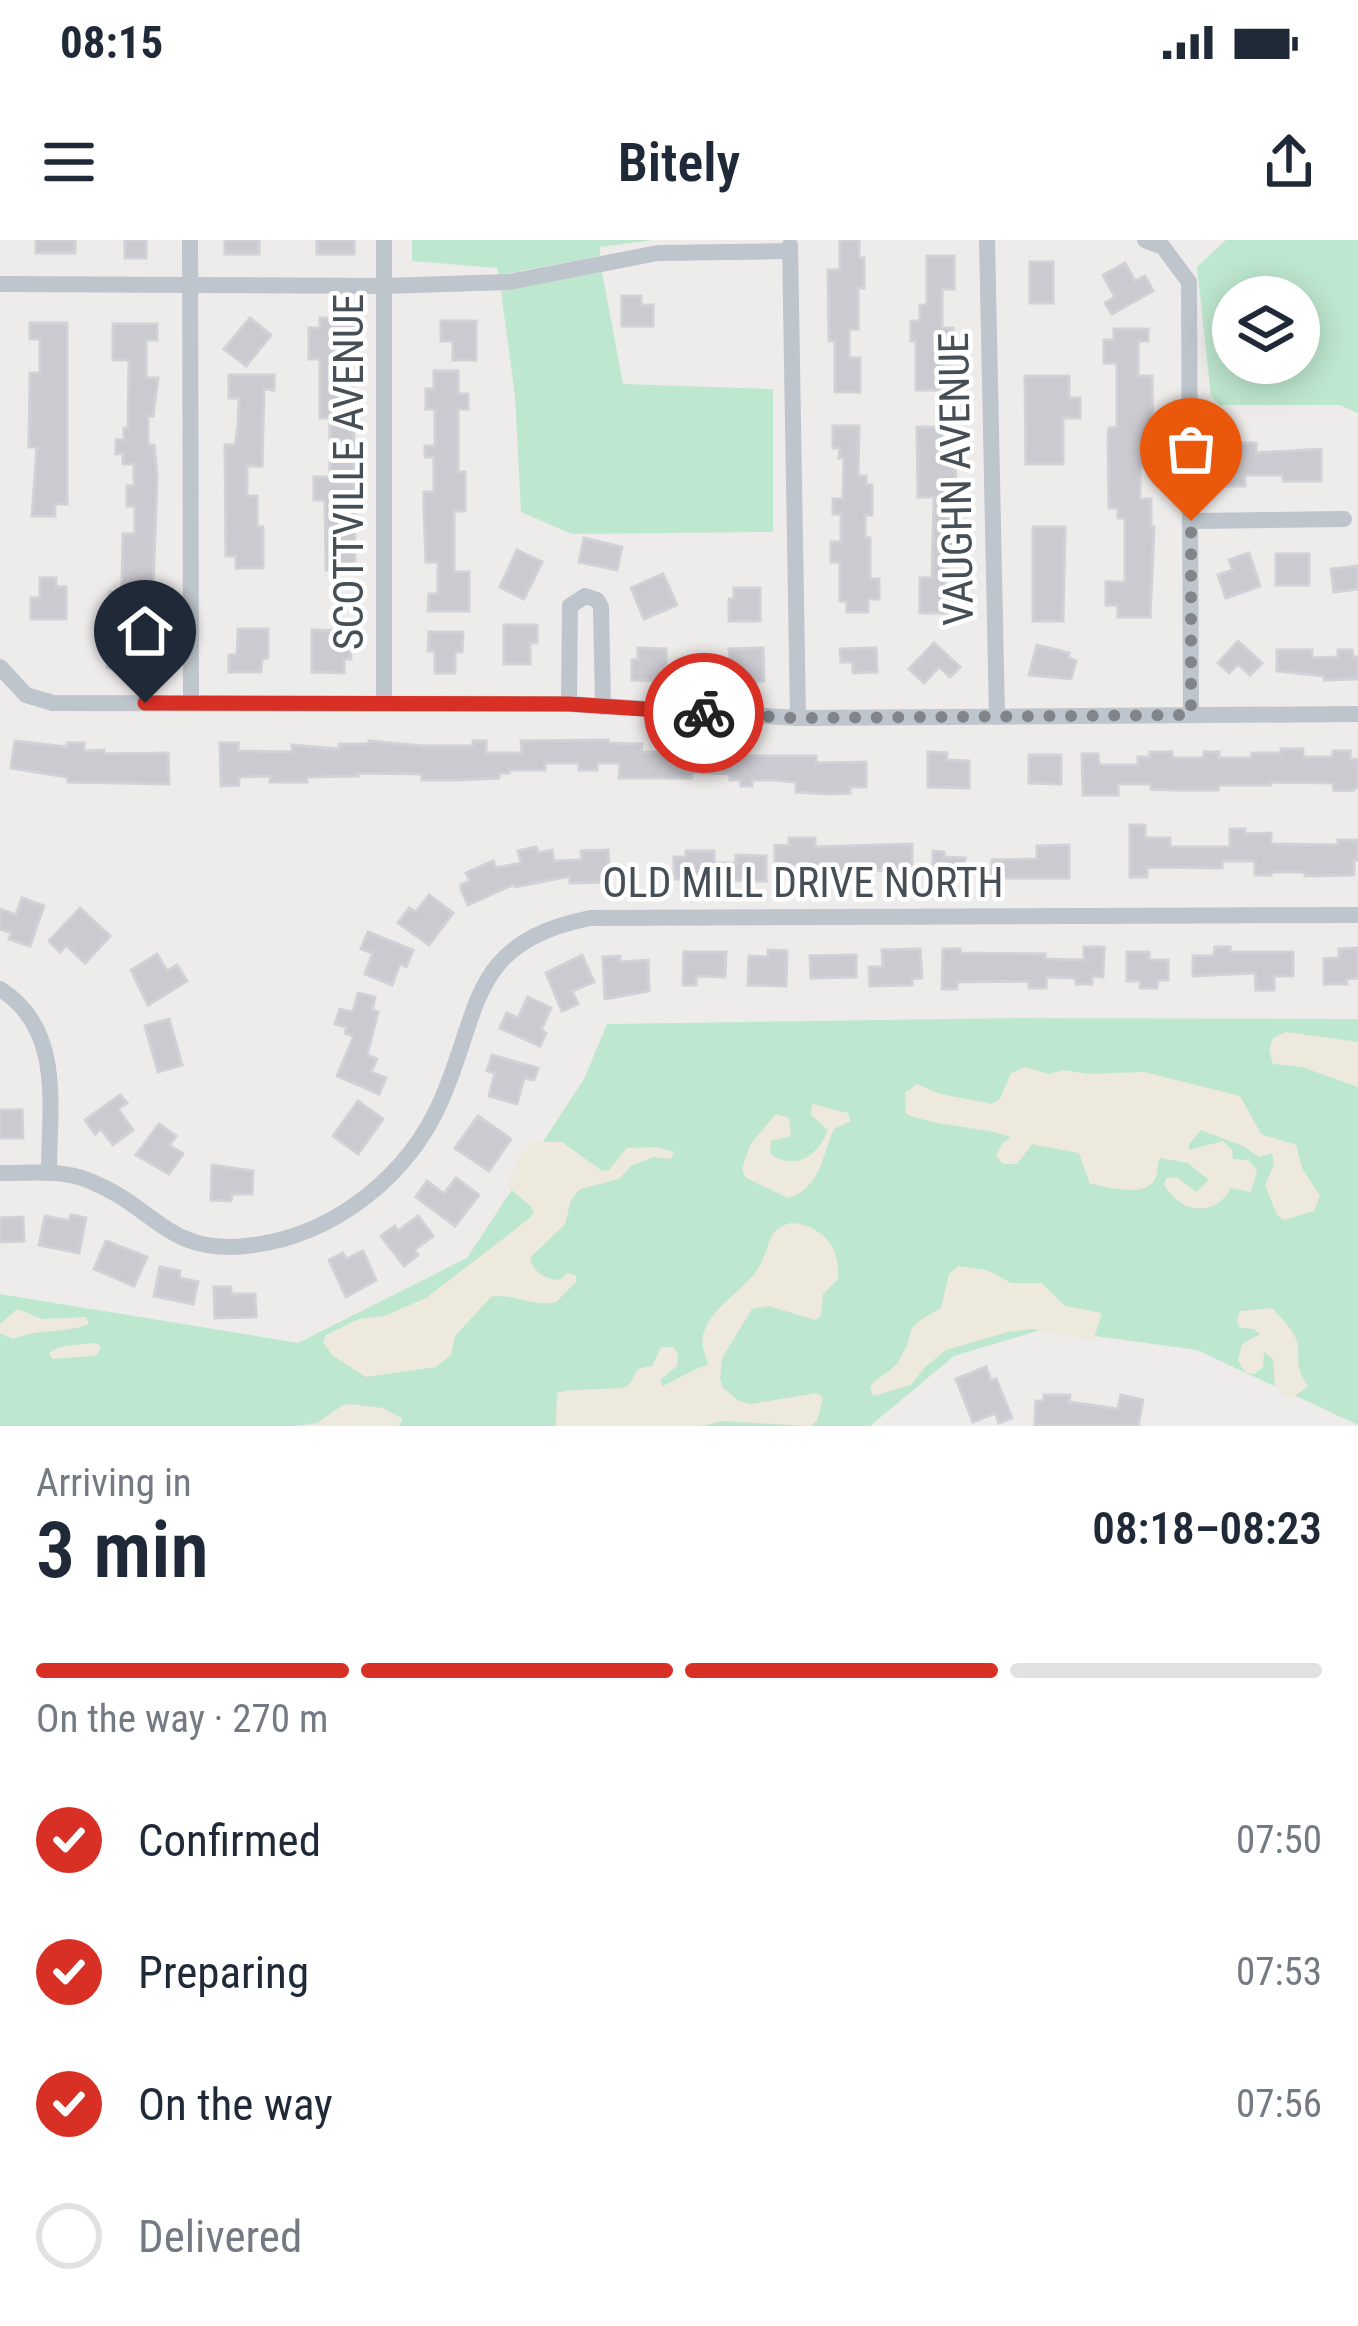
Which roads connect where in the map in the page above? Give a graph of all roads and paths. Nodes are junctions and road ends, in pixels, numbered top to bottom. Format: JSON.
{"nodes":[{"id":1,"x":190,"y":240,"type":"edge"},
{"id":2,"x":384,"y":240,"type":"edge"},
{"id":3,"x":987,"y":240,"type":"edge"},
{"id":4,"x":1145,"y":240,"type":"edge"},
{"id":5,"x":790,"y":246,"type":"edge"},
{"id":6,"x":0,"y":284,"type":"edge"},
{"id":7,"x":190,"y":285,"type":"junction"},
{"id":8,"x":384,"y":286,"type":"junction"},
{"id":9,"x":1344,"y":519,"type":"dead end"},
{"id":10,"x":1191,"y":521,"type":"junction"},
{"id":11,"x":5,"y":675,"type":"edge"},
{"id":12,"x":191,"y":703,"type":"junction"},
{"id":13,"x":384,"y":704,"type":"junction"},
{"id":14,"x":569,"y":704,"type":"junction"},
{"id":15,"x":603,"y":707,"type":"junction"},
{"id":16,"x":1358,"y":714,"type":"edge"},
{"id":17,"x":1191,"y":715,"type":"junction"},
{"id":18,"x":997,"y":717,"type":"junction"},
{"id":19,"x":797,"y":718,"type":"junction"},
{"id":20,"x":1358,"y":915,"type":"edge"},
{"id":21,"x":0,"y":989,"type":"edge"},
{"id":22,"x":49,"y":1172,"type":"junction"},
{"id":23,"x":0,"y":1173,"type":"edge"}],
"edges":[{"from":1,"to":7,"type":"street"},
{"from":2,"to":8,"type":"street","name":"SCOTTVILLE AVENUE"},
{"from":3,"to":18,"type":"street","name":"VAUGHN AVENUE"},
{"from":4,"to":10,"type":"street"},
{"from":5,"to":8,"type":"street"},
{"from":5,"to":19,"type":"street"},
{"from":6,"to":7,"type":"street"},
{"from":7,"to":8,"type":"street"},
{"from":7,"to":12,"type":"street"},
{"from":8,"to":13,"type":"street","name":"SCOTTVILLE AVENUE"},
{"from":9,"to":10,"type":"street"},
{"from":10,"to":17,"type":"street"},
{"from":11,"to":12,"type":"street"},
{"from":12,"to":13,"type":"street"},
{"from":13,"to":14,"type":"street"},
{"from":14,"to":15,"type":"street"},
{"from":14,"to":15,"type":"street"},
{"from":15,"to":19,"type":"street"},
{"from":16,"to":17,"type":"street"},
{"from":17,"to":18,"type":"street"},
{"from":18,"to":19,"type":"street"},
{"from":20,"to":22,"type":"street","name":"OLD MILL DRIVE NORTH"},
{"from":21,"to":22,"type":"street"},
{"from":22,"to":23,"type":"street","name":"OLD MILL DRIVE NORTH"}]}
